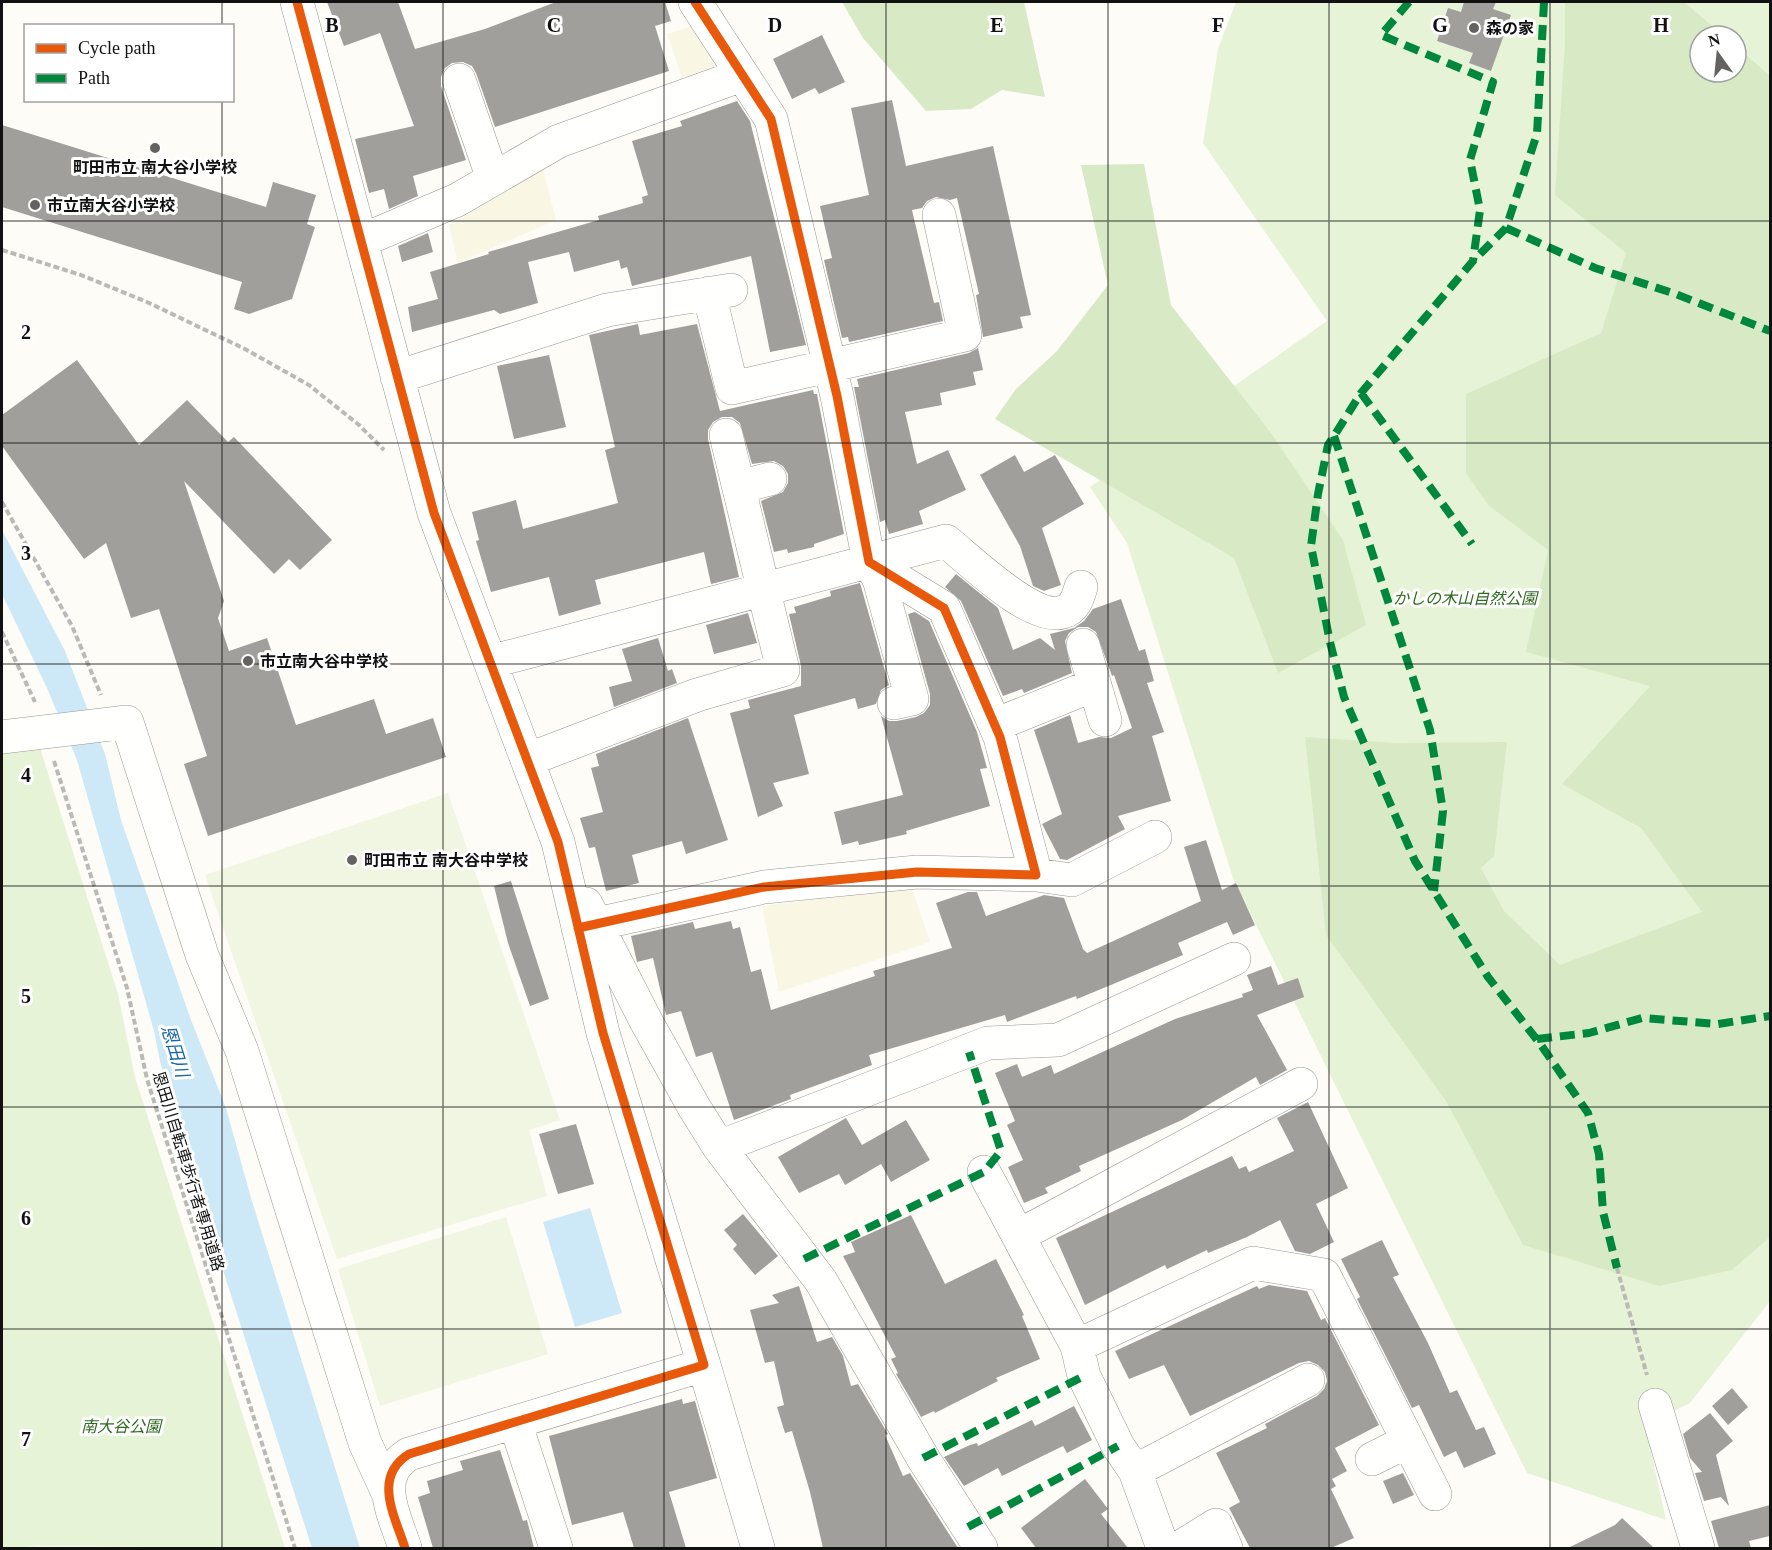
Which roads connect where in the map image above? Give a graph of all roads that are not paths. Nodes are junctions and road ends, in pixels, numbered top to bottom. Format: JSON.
{"nodes":[{"id":1,"x":297,"y":2,"type":"edge"},
{"id":2,"x":694,"y":2,"type":"edge"},
{"id":3,"x":742,"y":75,"type":"junction"},
{"id":4,"x":459,"y":80,"type":"dead end"},
{"id":5,"x":493,"y":179,"type":"junction"},
{"id":6,"x":938,"y":235,"type":"dead end"},
{"id":7,"x":361,"y":241,"type":"junction"},
{"id":8,"x":829,"y":364,"type":"junction"},
{"id":9,"x":398,"y":377,"type":"junction"},
{"id":10,"x":726,"y":435,"type":"dead end"},
{"id":11,"x":869,"y":562,"type":"junction"},
{"id":12,"x":1081,"y":587,"type":"dead end"},
{"id":13,"x":764,"y":590,"type":"junction"},
{"id":14,"x":1083,"y":645,"type":"dead end"},
{"id":15,"x":490,"y":662,"type":"junction"},
{"id":16,"x":1094,"y":685,"type":"junction"},
{"id":17,"x":894,"y":703,"type":"dead end"},
{"id":18,"x":1105,"y":720,"type":"dead end"},
{"id":19,"x":994,"y":725,"type":"junction"},
{"id":20,"x":2,"y":737,"type":"edge"},
{"id":21,"x":526,"y":760,"type":"junction"},
{"id":22,"x":1155,"y":837,"type":"dead end"},
{"id":23,"x":1036,"y":875,"type":"junction"},
{"id":24,"x":587,"y":926,"type":"junction"},
{"id":25,"x":1234,"y":959,"type":"dead end"},
{"id":26,"x":646,"y":1021,"type":"junction"},
{"id":27,"x":603,"y":1033,"type":"junction"},
{"id":28,"x":1300,"y":1084,"type":"dead end"},
{"id":29,"x":719,"y":1147,"type":"junction"},
{"id":30,"x":984,"y":1172,"type":"dead end"},
{"id":31,"x":1020,"y":1235,"type":"junction"},
{"id":32,"x":1077,"y":1346,"type":"junction"},
{"id":33,"x":704,"y":1365,"type":"junction"},
{"id":34,"x":1308,"y":1380,"type":"dead end"},
{"id":35,"x":1655,"y":1405,"type":"dead end"},
{"id":36,"x":515,"y":1422,"type":"junction"},
{"id":37,"x":1408,"y":1441,"type":"junction"},
{"id":38,"x":1372,"y":1459,"type":"dead end"},
{"id":39,"x":1135,"y":1471,"type":"junction"},
{"id":40,"x":388,"y":1493,"type":"junction"},
{"id":41,"x":1435,"y":1494,"type":"dead end"},
{"id":42,"x":405,"y":1548,"type":"edge"},
{"id":43,"x":556,"y":1548,"type":"edge"},
{"id":44,"x":758,"y":1548,"type":"edge"},
{"id":45,"x":981,"y":1548,"type":"edge"},
{"id":46,"x":1163,"y":1548,"type":"edge"},
{"id":47,"x":1179,"y":1548,"type":"edge"},
{"id":48,"x":1226,"y":1548,"type":"edge"},
{"id":49,"x":1698,"y":1548,"type":"edge"}],
"edges":[{"from":1,"to":7,"type":"street"},
{"from":2,"to":3,"type":"street"},
{"from":3,"to":5,"type":"street"},
{"from":3,"to":8,"type":"street"},
{"from":4,"to":5,"type":"street"},
{"from":5,"to":7,"type":"street"},
{"from":6,"to":8,"type":"street"},
{"from":7,"to":9,"type":"street"},
{"from":8,"to":9,"type":"street"},
{"from":8,"to":11,"type":"street"},
{"from":9,"to":15,"type":"street"},
{"from":10,"to":13,"type":"street"},
{"from":11,"to":12,"type":"street"},
{"from":11,"to":13,"type":"street"},
{"from":11,"to":17,"type":"street"},
{"from":11,"to":19,"type":"street"},
{"from":13,"to":15,"type":"street"},
{"from":13,"to":21,"type":"street"},
{"from":14,"to":16,"type":"street"},
{"from":15,"to":21,"type":"street"},
{"from":16,"to":18,"type":"street"},
{"from":16,"to":19,"type":"street"},
{"from":19,"to":23,"type":"street"},
{"from":20,"to":40,"type":"street"},
{"from":21,"to":24,"type":"street"},
{"from":22,"to":23,"type":"street"},
{"from":23,"to":24,"type":"street"},
{"from":24,"to":26,"type":"street"},
{"from":24,"to":27,"type":"street"},
{"from":25,"to":29,"type":"street"},
{"from":26,"to":27,"type":"street"},
{"from":26,"to":29,"type":"street"},
{"from":27,"to":33,"type":"street"},
{"from":28,"to":31,"type":"street"},
{"from":29,"to":45,"type":"street"},
{"from":30,"to":31,"type":"street"},
{"from":31,"to":32,"type":"street"},
{"from":32,"to":37,"type":"street"},
{"from":32,"to":39,"type":"street"},
{"from":33,"to":36,"type":"street"},
{"from":33,"to":44,"type":"street"},
{"from":34,"to":39,"type":"street"},
{"from":35,"to":49,"type":"street"},
{"from":36,"to":40,"type":"street"},
{"from":36,"to":43,"type":"street"},
{"from":37,"to":38,"type":"street"},
{"from":37,"to":41,"type":"street"},
{"from":39,"to":46,"type":"street"},
{"from":40,"to":42,"type":"street"},
{"from":47,"to":48,"type":"street"}]}
